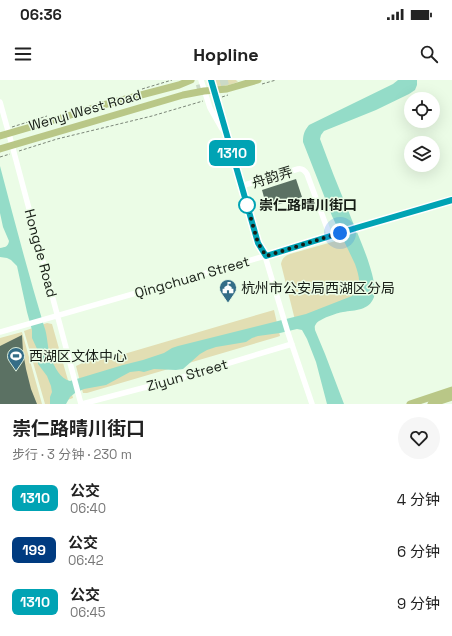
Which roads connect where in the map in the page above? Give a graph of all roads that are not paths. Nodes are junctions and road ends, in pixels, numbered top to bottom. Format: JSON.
{"nodes":[{"id":1,"x":191,"y":80,"type":"edge"},
{"id":2,"x":201,"y":80,"type":"edge"},
{"id":3,"x":211,"y":80,"type":"edge"},
{"id":4,"x":258,"y":83,"type":"edge"},
{"id":5,"x":214,"y":90,"type":"junction"},
{"id":6,"x":204,"y":91,"type":"junction"},
{"id":7,"x":0,"y":102,"type":"edge"},
{"id":8,"x":9,"y":134,"type":"junction"},
{"id":9,"x":0,"y":136,"type":"edge"},
{"id":10,"x":227,"y":136,"type":"junction"},
{"id":11,"x":13,"y":149,"type":"junction"},
{"id":12,"x":1,"y":153,"type":"edge"},
{"id":13,"x":241,"y":186,"type":"junction"},
{"id":14,"x":452,"y":200,"type":"edge"},
{"id":15,"x":330,"y":236,"type":"junction"},
{"id":16,"x":266,"y":256,"type":"junction"},
{"id":17,"x":57,"y":316,"type":"junction"},
{"id":18,"x":0,"y":332,"type":"edge"},
{"id":19,"x":292,"y":344,"type":"junction"},
{"id":20,"x":452,"y":390,"type":"edge"},
{"id":21,"x":452,"y":397,"type":"edge"},
{"id":22,"x":82,"y":404,"type":"edge"},
{"id":23,"x":312,"y":404,"type":"edge"},
{"id":24,"x":410,"y":404,"type":"edge"},
{"id":25,"x":431,"y":404,"type":"edge"}],
"edges":[{"from":1,"to":8,"type":"main road","name":"Wenyi West Road"},
{"from":2,"to":6,"type":"street"},
{"from":3,"to":5,"type":"street"},
{"from":4,"to":5,"type":"main road","name":"Wenyi West Road"},
{"from":5,"to":6,"type":"main road","name":"Wenyi West Road"},
{"from":5,"to":10,"type":"street"},
{"from":6,"to":10,"type":"street"},
{"from":6,"to":11,"type":"main road","name":"Wenyi West Road"},
{"from":7,"to":8,"type":"street","name":"Hongde Road"},
{"from":8,"to":9,"type":"main road","name":"Wenyi West Road"},
{"from":8,"to":11,"type":"street","name":"Hongde Road"},
{"from":10,"to":13,"type":"street"},
{"from":11,"to":12,"type":"main road","name":"Wenyi West Road"},
{"from":11,"to":17,"type":"street","name":"Hongde Road"},
{"from":13,"to":15,"type":"street","name":"舟韵弄"},
{"from":13,"to":16,"type":"street"},
{"from":14,"to":15,"type":"street","name":"Qingchuan Street"},
{"from":15,"to":16,"type":"street","name":"Qingchuan Street"},
{"from":16,"to":17,"type":"street","name":"Qingchuan Street"},
{"from":16,"to":19,"type":"street"},
{"from":17,"to":18,"type":"street","name":"Qingchuan Street"},
{"from":17,"to":22,"type":"street","name":"Hongde Road"},
{"from":19,"to":22,"type":"street","name":"Ziyun Street"},
{"from":19,"to":23,"type":"street"},
{"from":20,"to":24,"type":"main road"},
{"from":21,"to":25,"type":"main road"}]}
